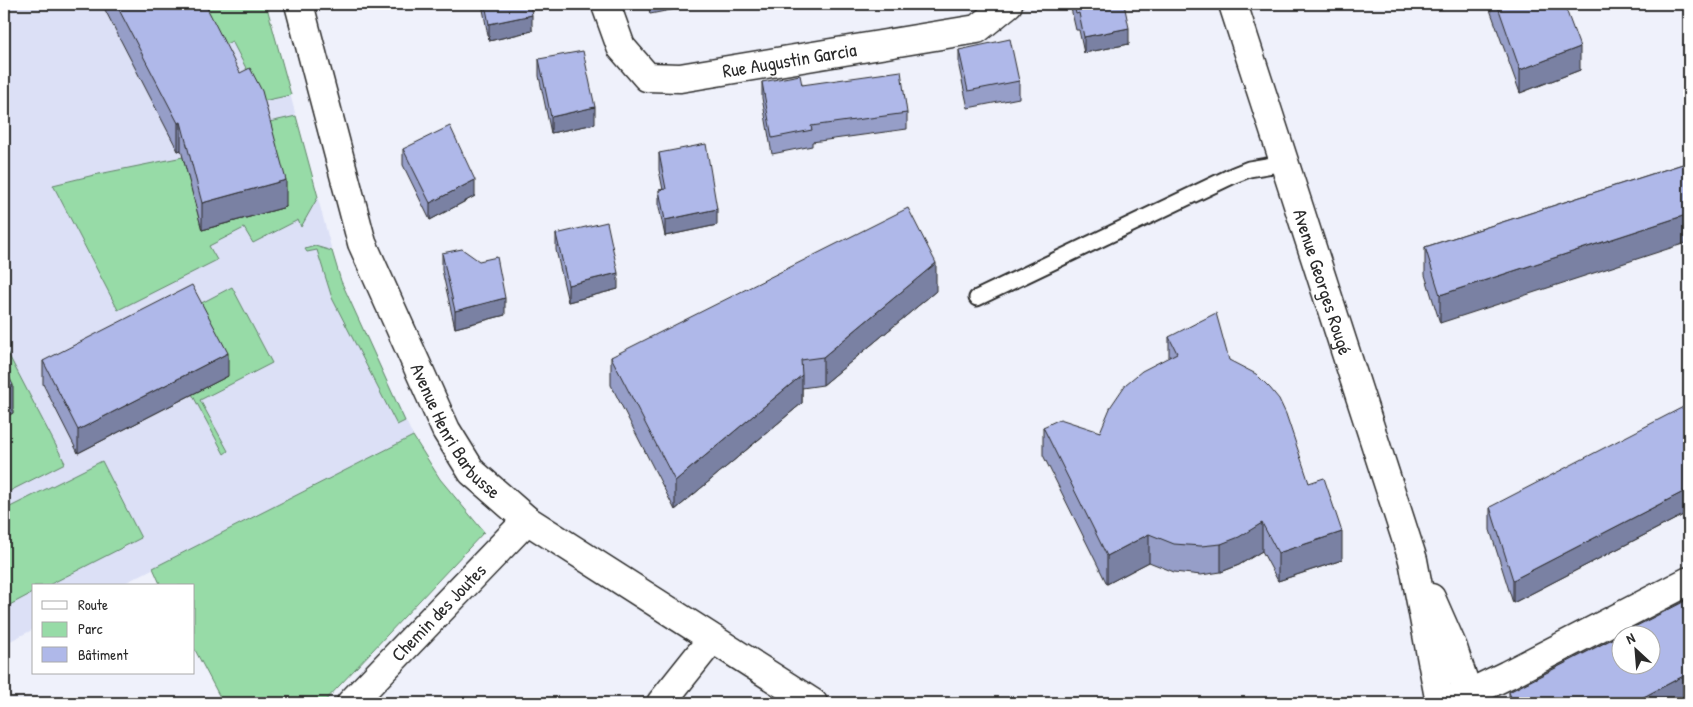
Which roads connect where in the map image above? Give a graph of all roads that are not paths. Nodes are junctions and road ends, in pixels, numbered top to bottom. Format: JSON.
{"nodes":[{"id":1,"x":299,"y":4,"type":"edge"},
{"id":2,"x":607,"y":4,"type":"edge"},
{"id":3,"x":1008,"y":4,"type":"edge"},
{"id":4,"x":1233,"y":4,"type":"edge"},
{"id":5,"x":1285,"y":163,"type":"junction"},
{"id":6,"x":978,"y":298,"type":"dead end"},
{"id":7,"x":527,"y":520,"type":"junction"},
{"id":8,"x":1413,"y":560,"type":"junction"},
{"id":9,"x":1689,"y":581,"type":"edge"},
{"id":10,"x":712,"y":639,"type":"junction"},
{"id":11,"x":1469,"y":698,"type":"edge"},
{"id":12,"x":351,"y":703,"type":"edge"},
{"id":13,"x":661,"y":703,"type":"edge"},
{"id":14,"x":813,"y":703,"type":"edge"},
{"id":15,"x":1440,"y":703,"type":"edge"}],
"edges":[{"from":1,"to":7,"type":"street","name":"Avenue Henri Barbusse"},
{"from":2,"to":3,"type":"street","name":"Rue Augustin Garcia"},
{"from":4,"to":5,"type":"street","name":"Avenue Georges Rougé"},
{"from":5,"to":6,"type":"lane"},
{"from":5,"to":8,"type":"street","name":"Avenue Georges Rougé"},
{"from":7,"to":10,"type":"street","name":"Avenue Henri Barbusse"},
{"from":7,"to":12,"type":"street","name":"Chemin des Joutes"},
{"from":8,"to":11,"type":"street","name":"Avenue Georges Rougé"},
{"from":8,"to":15,"type":"street","name":"Avenue Georges Rougé"},
{"from":9,"to":11,"type":"street"},
{"from":10,"to":13,"type":"street"},
{"from":10,"to":14,"type":"street","name":"Avenue Henri Barbusse"},
{"from":11,"to":15,"type":"street"}]}
